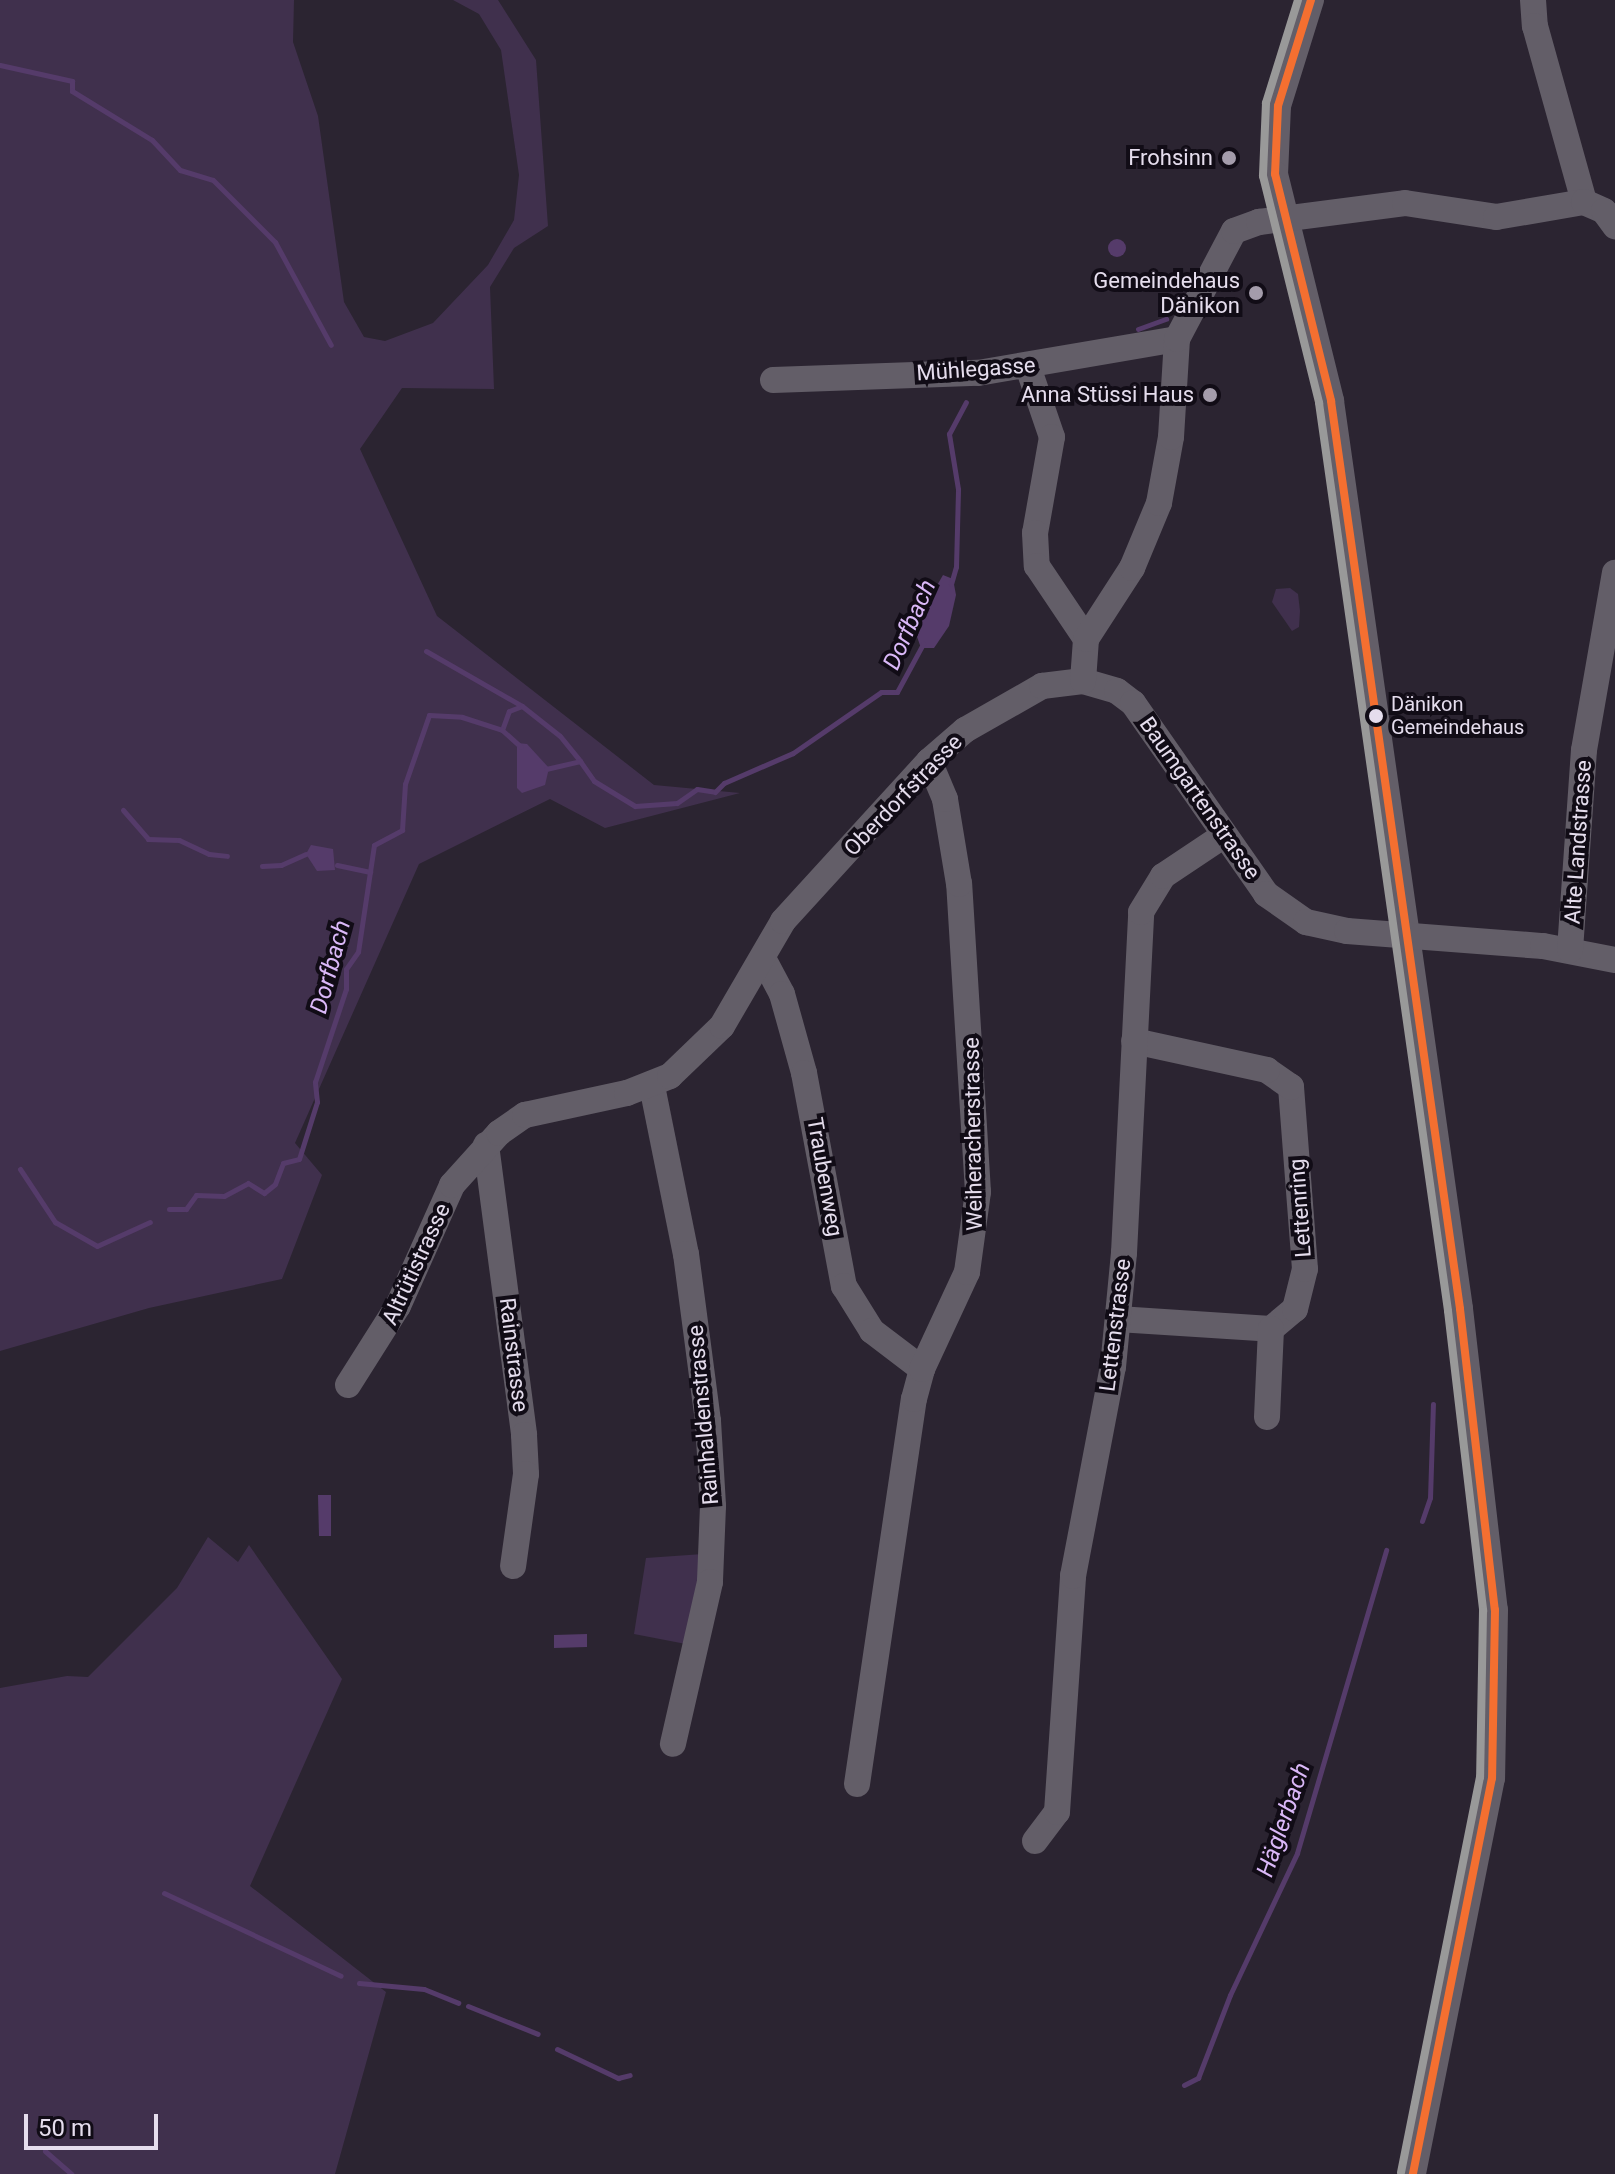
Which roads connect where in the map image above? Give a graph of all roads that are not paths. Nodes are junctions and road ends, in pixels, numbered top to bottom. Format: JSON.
{"nodes":[{"id":1,"x":1310,"y":0,"type":"edge"},
{"id":2,"x":1528,"y":1,"type":"edge"},
{"id":3,"x":1584,"y":202,"type":"junction"},
{"id":4,"x":1613,"y":220,"type":"edge"},
{"id":5,"x":1286,"y":221,"type":"junction"},
{"id":6,"x":1177,"y":339,"type":"junction"},
{"id":7,"x":1028,"y":367,"type":"junction"},
{"id":8,"x":773,"y":380,"type":"dead end"},
{"id":9,"x":1615,"y":573,"type":"edge"},
{"id":10,"x":1086,"y":639,"type":"junction"},
{"id":11,"x":1083,"y":681,"type":"junction"},
{"id":12,"x":929,"y":761,"type":"junction"},
{"id":13,"x":1223,"y":836,"type":"junction"},
{"id":14,"x":1407,"y":936,"type":"junction"},
{"id":15,"x":1570,"y":950,"type":"junction"},
{"id":16,"x":764,"y":960,"type":"junction"},
{"id":17,"x":1615,"y":960,"type":"edge"},
{"id":18,"x":1134,"y":1041,"type":"junction"},
{"id":19,"x":652,"y":1086,"type":"junction"},
{"id":20,"x":486,"y":1145,"type":"junction"},
{"id":21,"x":1118,"y":1319,"type":"junction"},
{"id":22,"x":1271,"y":1329,"type":"junction"},
{"id":23,"x":922,"y":1369,"type":"junction"},
{"id":24,"x":348,"y":1385,"type":"dead end"},
{"id":25,"x":1267,"y":1417,"type":"dead end"},
{"id":26,"x":513,"y":1566,"type":"dead end"},
{"id":27,"x":673,"y":1744,"type":"dead end"},
{"id":28,"x":857,"y":1784,"type":"dead end"},
{"id":29,"x":1035,"y":1841,"type":"dead end"},
{"id":30,"x":1413,"y":2174,"type":"edge"}],
"edges":[{"from":1,"to":5,"type":"street"},
{"from":2,"to":3,"type":"street"},
{"from":3,"to":4,"type":"street"},
{"from":3,"to":5,"type":"street"},
{"from":5,"to":6,"type":"street"},
{"from":5,"to":14,"type":"street"},
{"from":6,"to":7,"type":"street","name":"Mühlegasse"},
{"from":6,"to":10,"type":"street"},
{"from":7,"to":8,"type":"street","name":"Mühlegasse"},
{"from":7,"to":10,"type":"street"},
{"from":9,"to":15,"type":"street","name":"Alte Landstrasse"},
{"from":10,"to":11,"type":"street"},
{"from":11,"to":12,"type":"street","name":"Oberdorfstrasse"},
{"from":11,"to":13,"type":"street","name":"Baumgartenstrasse"},
{"from":12,"to":16,"type":"street","name":"Oberdorfstrasse"},
{"from":12,"to":23,"type":"street","name":"Weiheracherstrasse"},
{"from":13,"to":14,"type":"street","name":"Baumgartenstrasse"},
{"from":13,"to":18,"type":"street","name":"Lettenstrasse"},
{"from":14,"to":15,"type":"street","name":"Alte Landstrasse"},
{"from":14,"to":30,"type":"street"},
{"from":15,"to":17,"type":"street"},
{"from":16,"to":19,"type":"street","name":"Oberdorfstrasse"},
{"from":16,"to":23,"type":"street","name":"Traubenweg"},
{"from":18,"to":21,"type":"street","name":"Lettenstrasse"},
{"from":18,"to":22,"type":"street","name":"Lettenring"},
{"from":19,"to":20,"type":"street","name":"Oberdorfstrasse"},
{"from":19,"to":27,"type":"street","name":"Rainhaldenstrasse"},
{"from":20,"to":24,"type":"street","name":"Altrütistrasse"},
{"from":20,"to":26,"type":"street","name":"Rainstrasse"},
{"from":21,"to":22,"type":"street"},
{"from":21,"to":29,"type":"street","name":"Lettenstrasse"},
{"from":22,"to":25,"type":"street"},
{"from":23,"to":28,"type":"street","name":"Weiheracherstrasse"}]}
